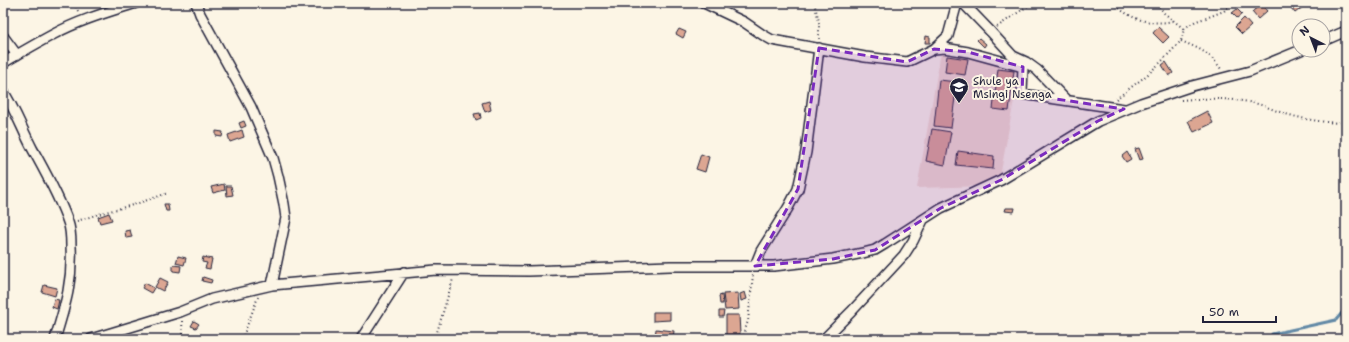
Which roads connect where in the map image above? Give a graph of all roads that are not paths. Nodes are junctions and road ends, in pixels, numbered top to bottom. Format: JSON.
{"nodes":[{"id":1,"x":136,"y":3,"type":"edge"},
{"id":2,"x":196,"y":3,"type":"edge"},
{"id":3,"x":704,"y":3,"type":"edge"},
{"id":4,"x":957,"y":3,"type":"edge"},
{"id":5,"x":963,"y":3,"type":"edge"},
{"id":6,"x":1346,"y":31,"type":"edge"},
{"id":7,"x":3,"y":36,"type":"edge"},
{"id":8,"x":1331,"y":38,"type":"edge"},
{"id":9,"x":819,"y":48,"type":"junction"},
{"id":10,"x":934,"y":50,"type":"junction"},
{"id":11,"x":1291,"y":54,"type":"edge"},
{"id":12,"x":17,"y":55,"type":"junction"},
{"id":13,"x":3,"y":63,"type":"edge"},
{"id":14,"x":3,"y":91,"type":"edge"},
{"id":15,"x":1066,"y":100,"type":"junction"},
{"id":16,"x":1124,"y":109,"type":"junction"},
{"id":17,"x":924,"y":218,"type":"junction"},
{"id":18,"x":755,"y":266,"type":"junction"},
{"id":19,"x":404,"y":272,"type":"junction"},
{"id":20,"x":272,"y":285,"type":"junction"},
{"id":21,"x":55,"y":339,"type":"edge"},
{"id":22,"x":91,"y":339,"type":"edge"},
{"id":23,"x":361,"y":339,"type":"edge"},
{"id":24,"x":824,"y":339,"type":"edge"}],
"edges":[{"from":1,"to":12,"type":"street"},
{"from":2,"to":20,"type":"street"},
{"from":3,"to":9,"type":"street"},
{"from":4,"to":10,"type":"street"},
{"from":5,"to":15,"type":"street"},
{"from":6,"to":8,"type":"street"},
{"from":7,"to":12,"type":"street"},
{"from":9,"to":10,"type":"street"},
{"from":9,"to":18,"type":"street"},
{"from":10,"to":15,"type":"street"},
{"from":11,"to":16,"type":"street"},
{"from":12,"to":13,"type":"street"},
{"from":14,"to":21,"type":"street"},
{"from":15,"to":16,"type":"street"},
{"from":16,"to":17,"type":"street"},
{"from":17,"to":18,"type":"street"},
{"from":17,"to":24,"type":"street"},
{"from":18,"to":19,"type":"street"},
{"from":19,"to":20,"type":"street"},
{"from":19,"to":23,"type":"street"},
{"from":20,"to":22,"type":"street"}]}
